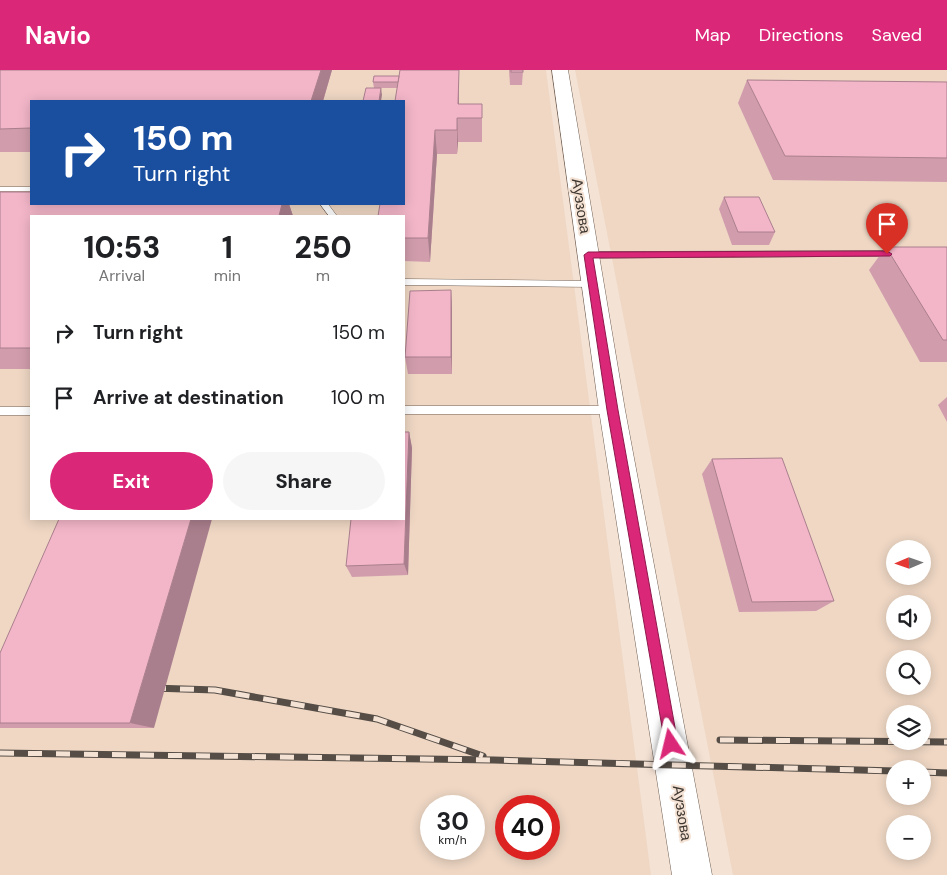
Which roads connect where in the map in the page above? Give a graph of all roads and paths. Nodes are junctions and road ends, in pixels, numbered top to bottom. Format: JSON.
{"nodes":[{"id":1,"x":560,"y":70,"type":"edge"},
{"id":2,"x":0,"y":189,"type":"edge"},
{"id":3,"x":30,"y":189,"type":"edge"},
{"id":4,"x":907,"y":254,"type":"edge"},
{"id":5,"x":588,"y":255,"type":"junction"},
{"id":6,"x":405,"y":282,"type":"edge"},
{"id":7,"x":593,"y":284,"type":"junction"},
{"id":8,"x":405,"y":410,"type":"edge"},
{"id":9,"x":612,"y":410,"type":"junction"},
{"id":10,"x":0,"y":411,"type":"edge"},
{"id":11,"x":30,"y":411,"type":"edge"},
{"id":12,"x":692,"y":875,"type":"edge"}],
"edges":[{"from":1,"to":5,"type":"street","name":"Ауэзова"},
{"from":2,"to":3,"type":"lane"},
{"from":4,"to":5,"type":"lane"},
{"from":5,"to":7,"type":"street","name":"Ауэзова"},
{"from":6,"to":7,"type":"lane"},
{"from":7,"to":9,"type":"street","name":"Ауэзова"},
{"from":8,"to":9,"type":"lane"},
{"from":9,"to":12,"type":"street","name":"Ауэзова"},
{"from":10,"to":11,"type":"lane"}]}
